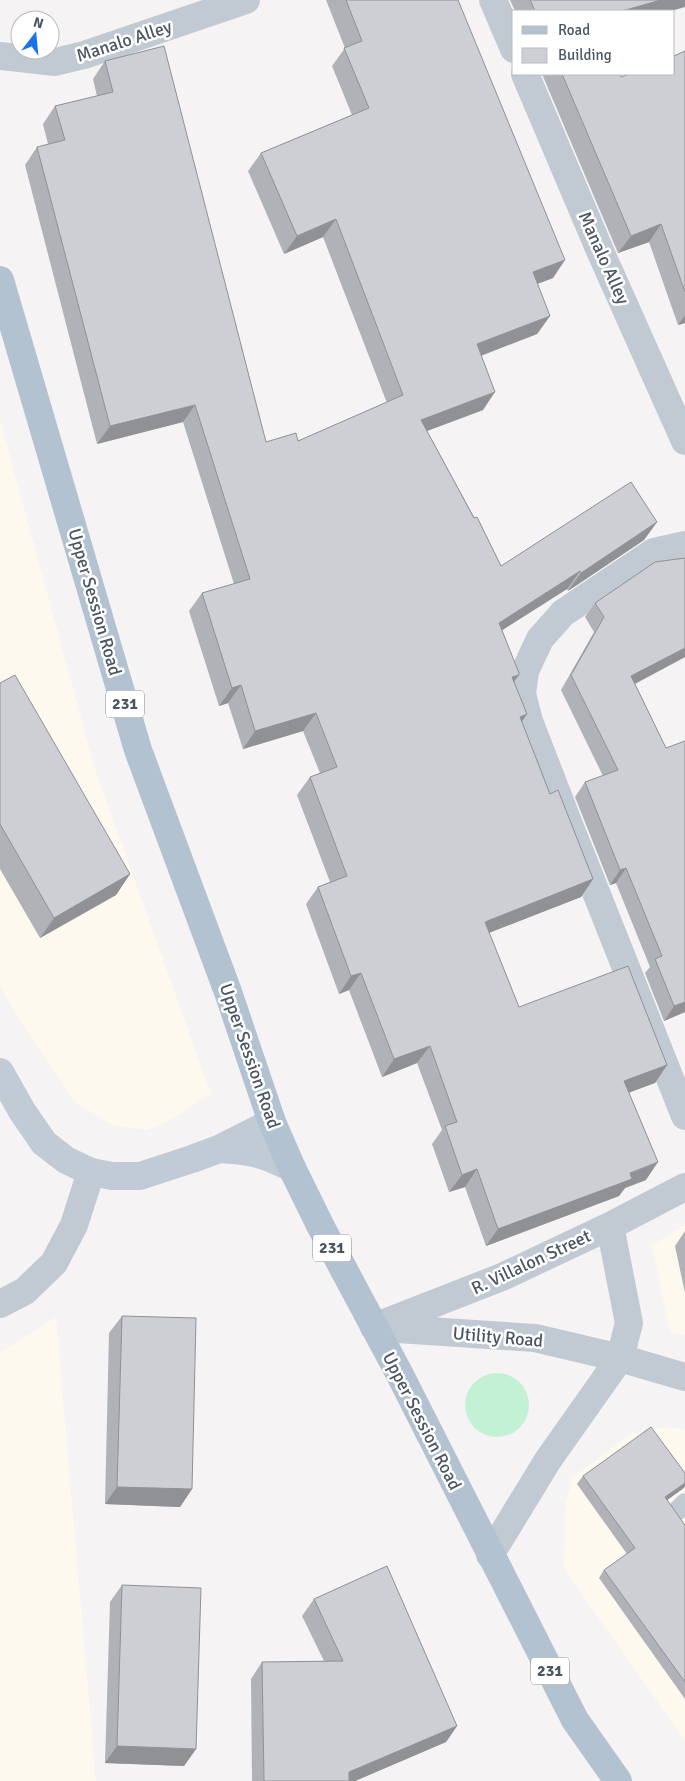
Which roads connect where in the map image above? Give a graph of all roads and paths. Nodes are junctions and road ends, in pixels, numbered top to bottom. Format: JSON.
{"nodes":[{"id":1,"x":246,"y":0,"type":"edge"},
{"id":2,"x":492,"y":0,"type":"edge"},
{"id":3,"x":512,"y":45,"type":"edge"},
{"id":4,"x":0,"y":56,"type":"edge"},
{"id":5,"x":524,"y":75,"type":"edge"},
{"id":6,"x":0,"y":280,"type":"edge"},
{"id":7,"x":685,"y":441,"type":"edge"},
{"id":8,"x":685,"y":545,"type":"edge"},
{"id":9,"x":0,"y":1072,"type":"edge"},
{"id":10,"x":685,"y":1116,"type":"edge"},
{"id":11,"x":272,"y":1122,"type":"junction"},
{"id":12,"x":219,"y":1150,"type":"junction"},
{"id":13,"x":292,"y":1168,"type":"junction"},
{"id":14,"x":92,"y":1172,"type":"junction"},
{"id":15,"x":685,"y":1187,"type":"edge"},
{"id":16,"x":610,"y":1226,"type":"junction"},
{"id":17,"x":0,"y":1304,"type":"edge"},
{"id":18,"x":374,"y":1328,"type":"junction"},
{"id":19,"x":620,"y":1358,"type":"junction"},
{"id":20,"x":685,"y":1377,"type":"edge"},
{"id":21,"x":490,"y":1555,"type":"junction"},
{"id":22,"x":618,"y":1781,"type":"edge"}],
"edges":[{"from":1,"to":4,"type":"street","name":"Manalo Alley"},
{"from":2,"to":3,"type":"street"},
{"from":5,"to":7,"type":"street","name":"Manalo Alley"},
{"from":6,"to":11,"type":"main road","name":"Upper Session Road","number":"231"},
{"from":8,"to":10,"type":"street"},
{"from":9,"to":14,"type":"main road"},
{"from":11,"to":12,"type":"main road"},
{"from":11,"to":13,"type":"main road","name":"Upper Session Road","number":"231"},
{"from":12,"to":13,"type":"main road"},
{"from":12,"to":14,"type":"main road"},
{"from":13,"to":18,"type":"main road","name":"Upper Session Road","number":"231"},
{"from":14,"to":17,"type":"street"},
{"from":15,"to":16,"type":"street","name":"R. Villalon Street"},
{"from":16,"to":18,"type":"street","name":"R. Villalon Street"},
{"from":16,"to":19,"type":"street"},
{"from":18,"to":19,"type":"street","name":"Utility Road"},
{"from":18,"to":21,"type":"main road","name":"Upper Session Road","number":"231"},
{"from":19,"to":20,"type":"street","name":"Utility Road"},
{"from":19,"to":21,"type":"street"},
{"from":21,"to":22,"type":"main road","name":"Upper Session Road","number":"231"}]}
